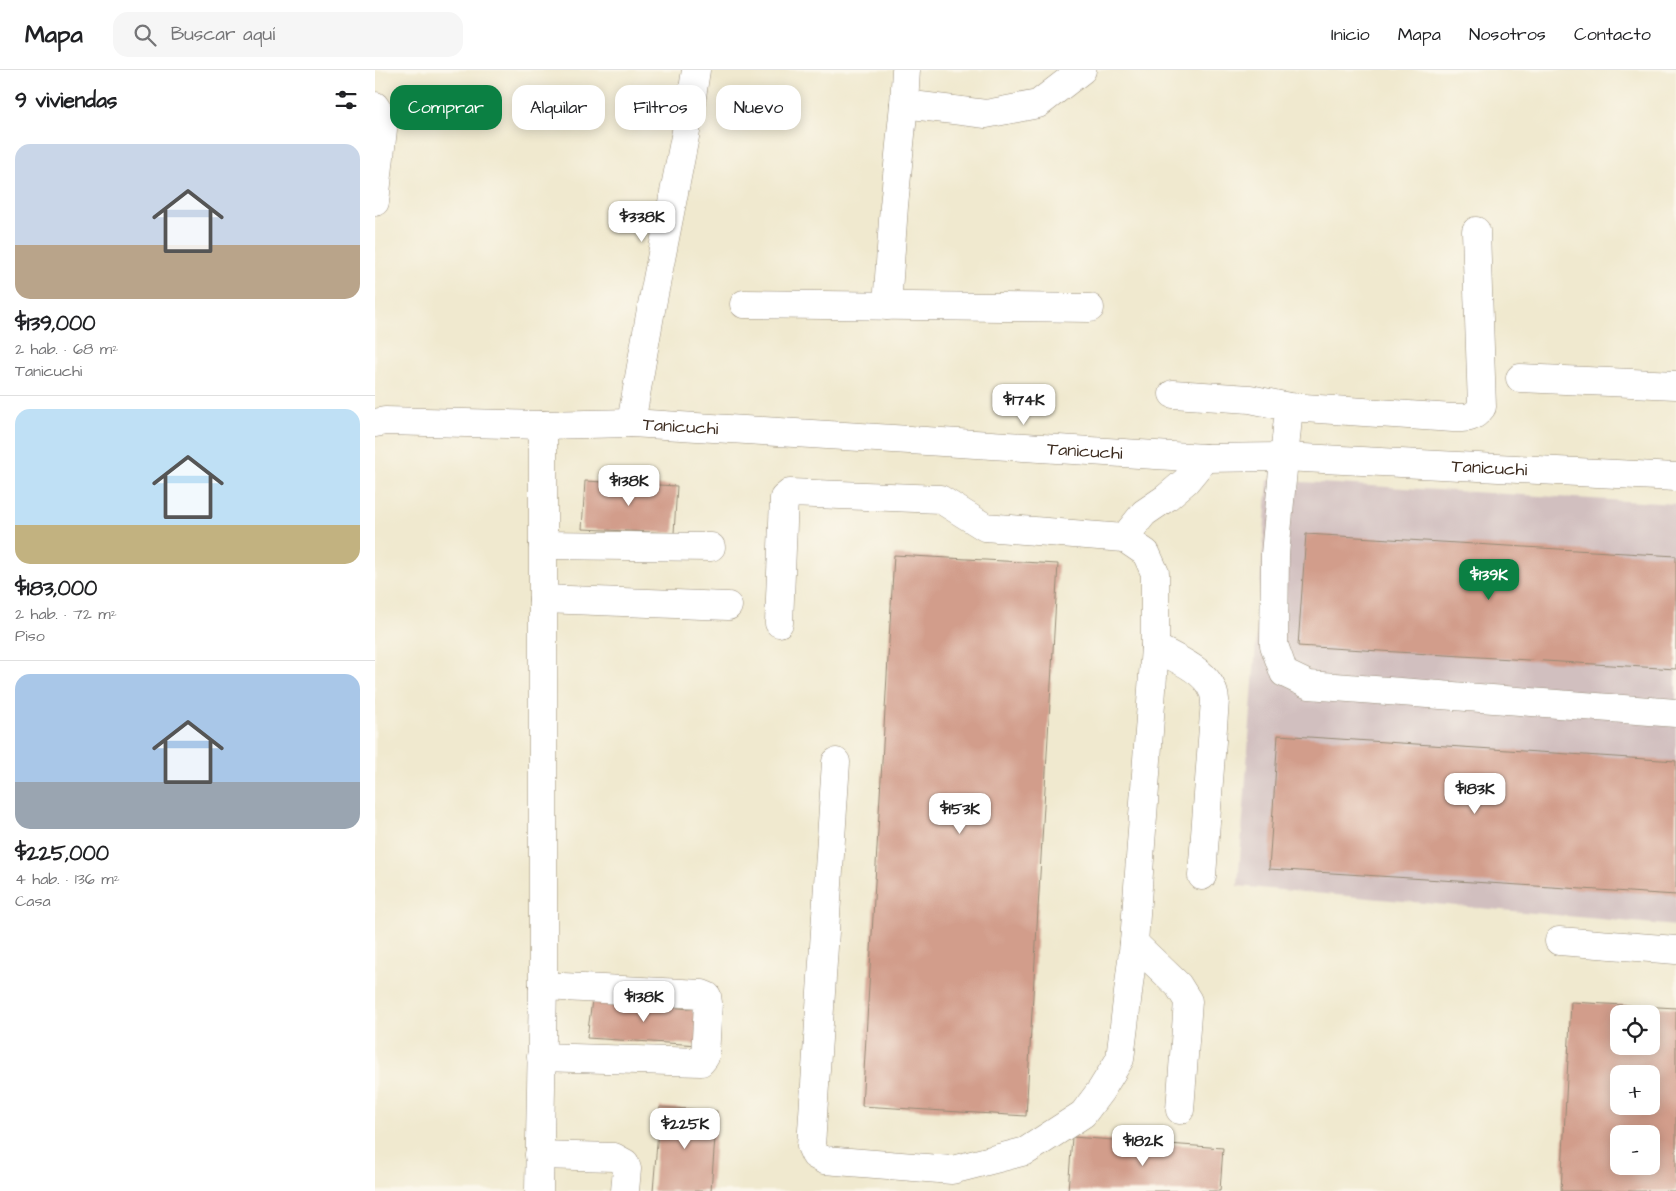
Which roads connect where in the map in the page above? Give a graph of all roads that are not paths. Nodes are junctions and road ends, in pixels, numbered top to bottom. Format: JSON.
{"nodes":[{"id":1,"x":695,"y":70,"type":"edge"},
{"id":2,"x":905,"y":70,"type":"edge"},
{"id":3,"x":1082,"y":70,"type":"edge"},
{"id":4,"x":904,"y":104,"type":"junction"},
{"id":5,"x":375,"y":106,"type":"edge"},
{"id":6,"x":375,"y":202,"type":"edge"},
{"id":7,"x":1476,"y":232,"type":"dead end"},
{"id":8,"x":744,"y":304,"type":"dead end"},
{"id":9,"x":887,"y":306,"type":"junction"},
{"id":10,"x":1090,"y":308,"type":"dead end"},
{"id":11,"x":1520,"y":378,"type":"dead end"},
{"id":12,"x":1676,"y":386,"type":"edge"},
{"id":13,"x":1173,"y":394,"type":"dead end"},
{"id":14,"x":1289,"y":407,"type":"junction"},
{"id":15,"x":631,"y":422,"type":"junction"},
{"id":16,"x":375,"y":423,"type":"edge"},
{"id":17,"x":543,"y":425,"type":"junction"},
{"id":18,"x":1284,"y":457,"type":"junction"},
{"id":19,"x":1205,"y":458,"type":"junction"},
{"id":20,"x":1676,"y":477,"type":"edge"},
{"id":21,"x":1124,"y":538,"type":"junction"},
{"id":22,"x":543,"y":545,"type":"junction"},
{"id":23,"x":711,"y":547,"type":"dead end"},
{"id":24,"x":543,"y":599,"type":"junction"},
{"id":25,"x":728,"y":606,"type":"dead end"},
{"id":26,"x":779,"y":623,"type":"dead end"},
{"id":27,"x":1155,"y":647,"type":"junction"},
{"id":28,"x":1676,"y":713,"type":"edge"},
{"id":29,"x":836,"y":762,"type":"dead end"},
{"id":30,"x":1202,"y":876,"type":"dead end"},
{"id":31,"x":1559,"y":941,"type":"dead end"},
{"id":32,"x":1134,"y":943,"type":"junction"},
{"id":33,"x":1676,"y":950,"type":"edge"},
{"id":34,"x":543,"y":986,"type":"junction"},
{"id":35,"x":541,"y":1057,"type":"junction"},
{"id":36,"x":1180,"y":1110,"type":"dead end"},
{"id":37,"x":539,"y":1155,"type":"junction"},
{"id":38,"x":539,"y":1191,"type":"edge"},
{"id":39,"x":625,"y":1191,"type":"edge"}],
"edges":[{"from":1,"to":15,"type":"street"},
{"from":2,"to":4,"type":"street"},
{"from":3,"to":4,"type":"street"},
{"from":4,"to":9,"type":"street"},
{"from":5,"to":6,"type":"street"},
{"from":7,"to":14,"type":"street"},
{"from":8,"to":9,"type":"street"},
{"from":9,"to":10,"type":"street"},
{"from":11,"to":12,"type":"street"},
{"from":13,"to":14,"type":"street"},
{"from":14,"to":18,"type":"street"},
{"from":15,"to":17,"type":"street","name":"Tanicuchi"},
{"from":15,"to":19,"type":"street","name":"Tanicuchi"},
{"from":16,"to":17,"type":"street","name":"Tanicuchi"},
{"from":17,"to":22,"type":"street"},
{"from":18,"to":19,"type":"street","name":"Tanicuchi"},
{"from":18,"to":20,"type":"street","name":"Tanicuchi"},
{"from":18,"to":28,"type":"street"},
{"from":19,"to":21,"type":"street"},
{"from":21,"to":26,"type":"street"},
{"from":21,"to":27,"type":"street"},
{"from":22,"to":23,"type":"street"},
{"from":22,"to":24,"type":"street"},
{"from":24,"to":25,"type":"street"},
{"from":24,"to":34,"type":"street"},
{"from":27,"to":30,"type":"street"},
{"from":27,"to":32,"type":"street"},
{"from":29,"to":32,"type":"street"},
{"from":31,"to":33,"type":"street"},
{"from":32,"to":36,"type":"street"},
{"from":34,"to":35,"type":"street"},
{"from":34,"to":35,"type":"street"},
{"from":35,"to":37,"type":"street"},
{"from":37,"to":38,"type":"street"},
{"from":37,"to":39,"type":"street"}]}
